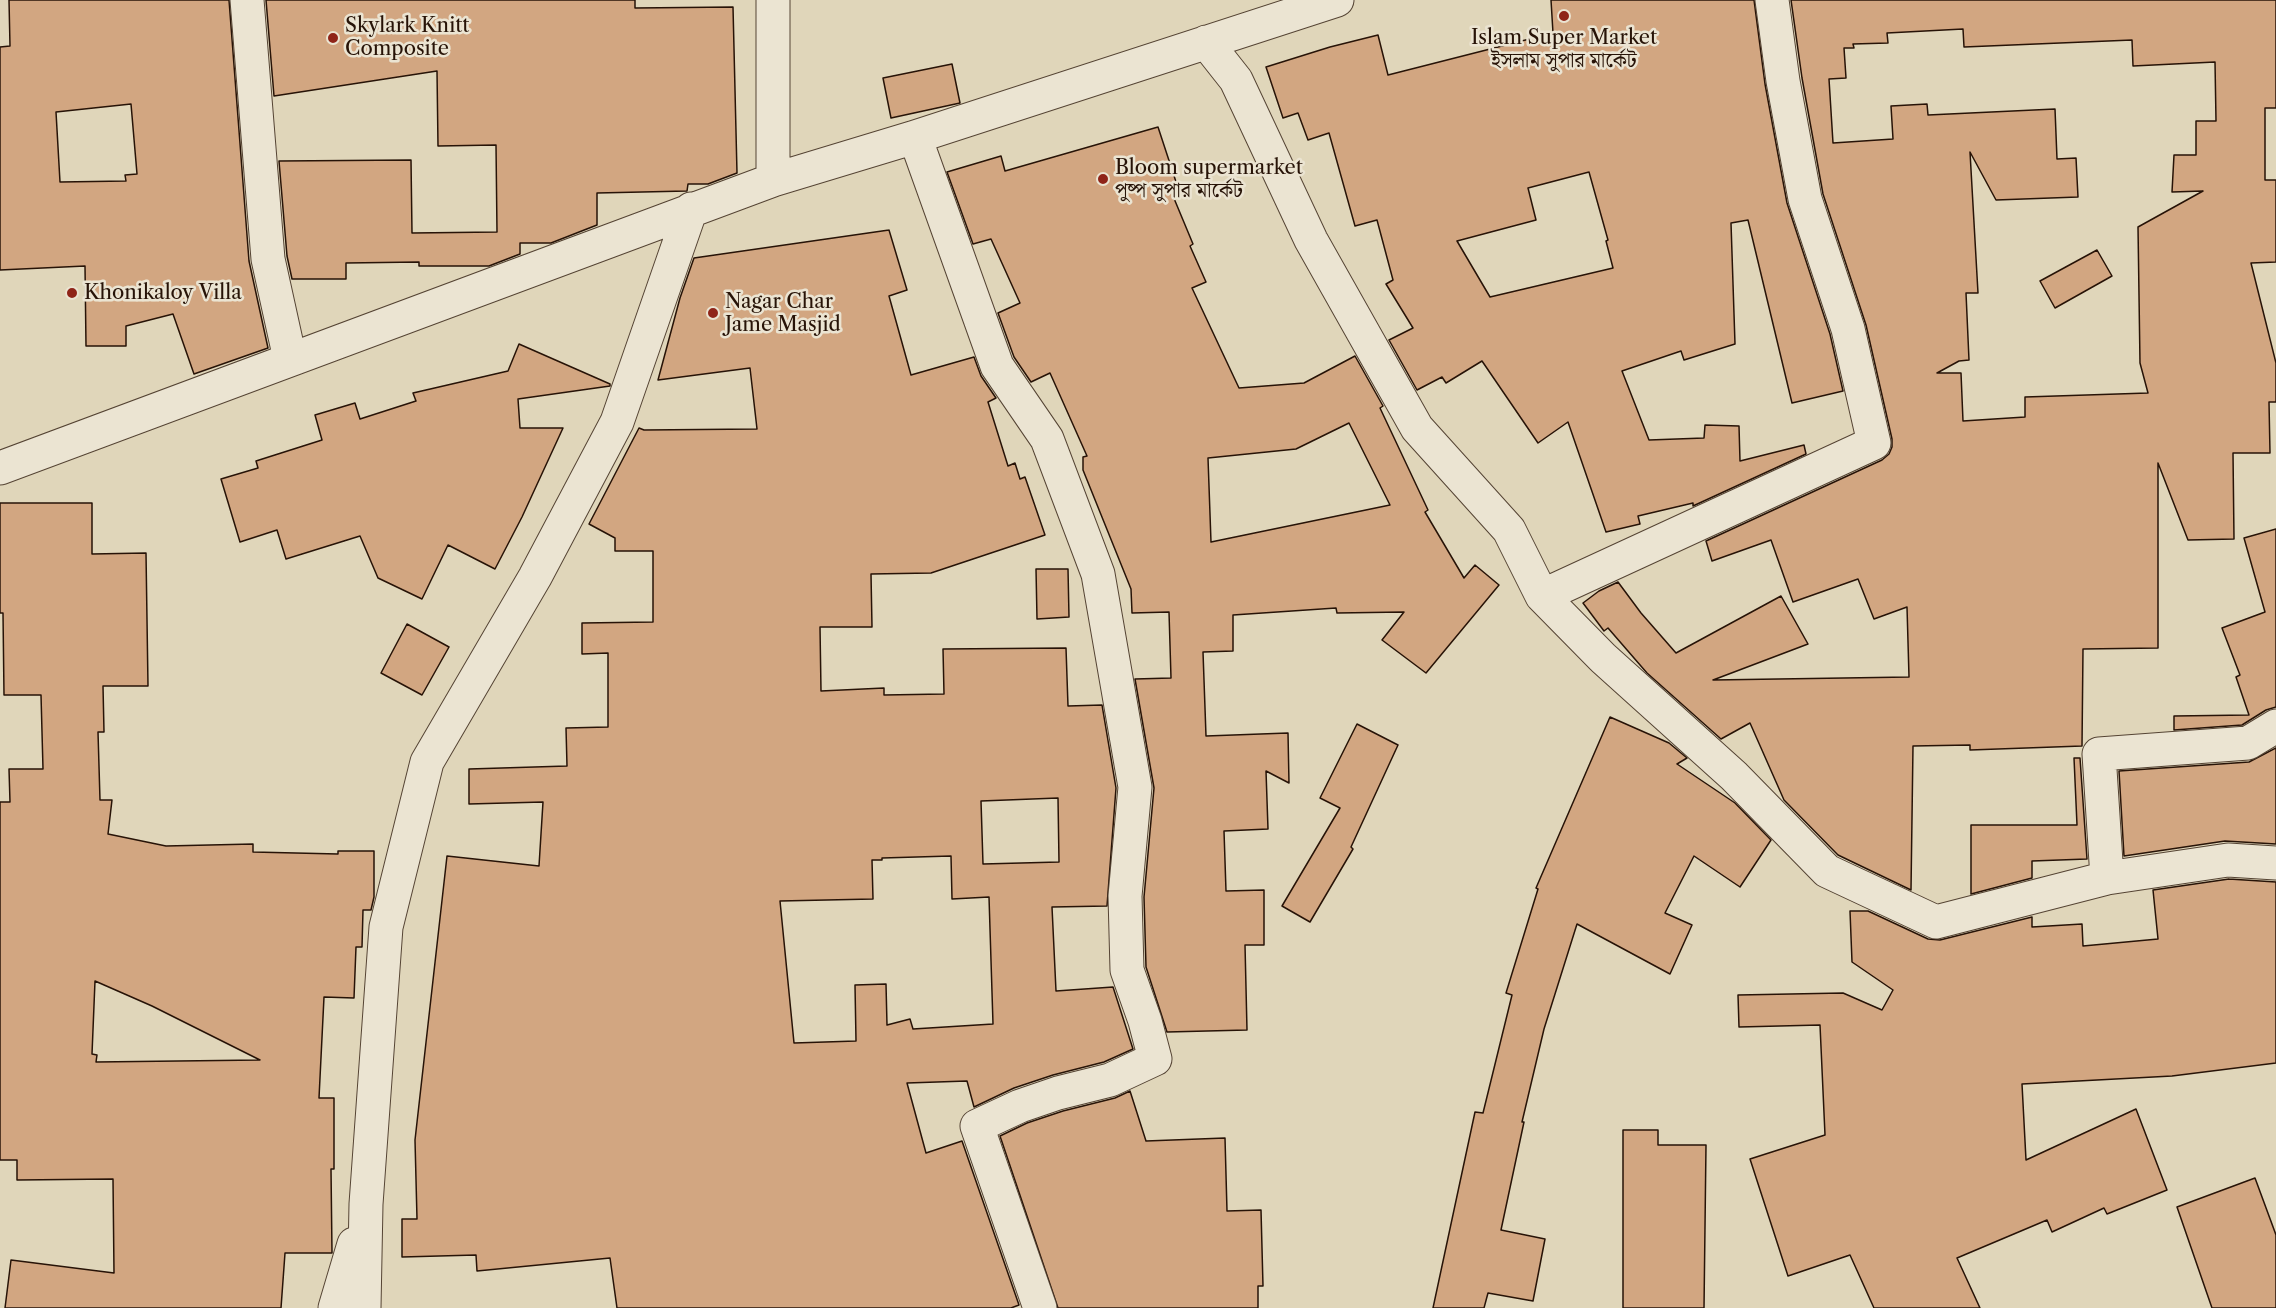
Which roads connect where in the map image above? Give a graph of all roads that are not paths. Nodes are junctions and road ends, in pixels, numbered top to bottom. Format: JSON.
{"nodes":[{"id":1,"x":247,"y":0,"type":"edge"},
{"id":2,"x":773,"y":0,"type":"edge"},
{"id":3,"x":1336,"y":0,"type":"edge"},
{"id":4,"x":1772,"y":0,"type":"edge"},
{"id":5,"x":1206,"y":42,"type":"junction"},
{"id":6,"x":915,"y":137,"type":"junction"},
{"id":7,"x":773,"y":180,"type":"junction"},
{"id":8,"x":691,"y":209,"type":"junction"},
{"id":9,"x":290,"y":359,"type":"junction"},
{"id":10,"x":0,"y":468,"type":"edge"},
{"id":11,"x":1542,"y":596,"type":"junction"},
{"id":12,"x":2276,"y":726,"type":"edge"},
{"id":13,"x":2276,"y":863,"type":"edge"},
{"id":14,"x":2107,"y":878,"type":"junction"},
{"id":15,"x":366,"y":1204,"type":"junction"},
{"id":16,"x":335,"y":1308,"type":"edge"},
{"id":17,"x":364,"y":1308,"type":"edge"},
{"id":18,"x":1040,"y":1308,"type":"edge"}],
"edges":[{"from":1,"to":9,"type":"street"},
{"from":2,"to":7,"type":"street"},
{"from":3,"to":5,"type":"street"},
{"from":4,"to":11,"type":"street"},
{"from":5,"to":6,"type":"street"},
{"from":5,"to":11,"type":"street"},
{"from":6,"to":7,"type":"street"},
{"from":6,"to":18,"type":"street"},
{"from":7,"to":8,"type":"street"},
{"from":8,"to":9,"type":"street"},
{"from":8,"to":15,"type":"street"},
{"from":9,"to":10,"type":"street"},
{"from":11,"to":14,"type":"street"},
{"from":12,"to":14,"type":"street"},
{"from":13,"to":14,"type":"street"},
{"from":15,"to":16,"type":"street"},
{"from":15,"to":17,"type":"street"}]}
